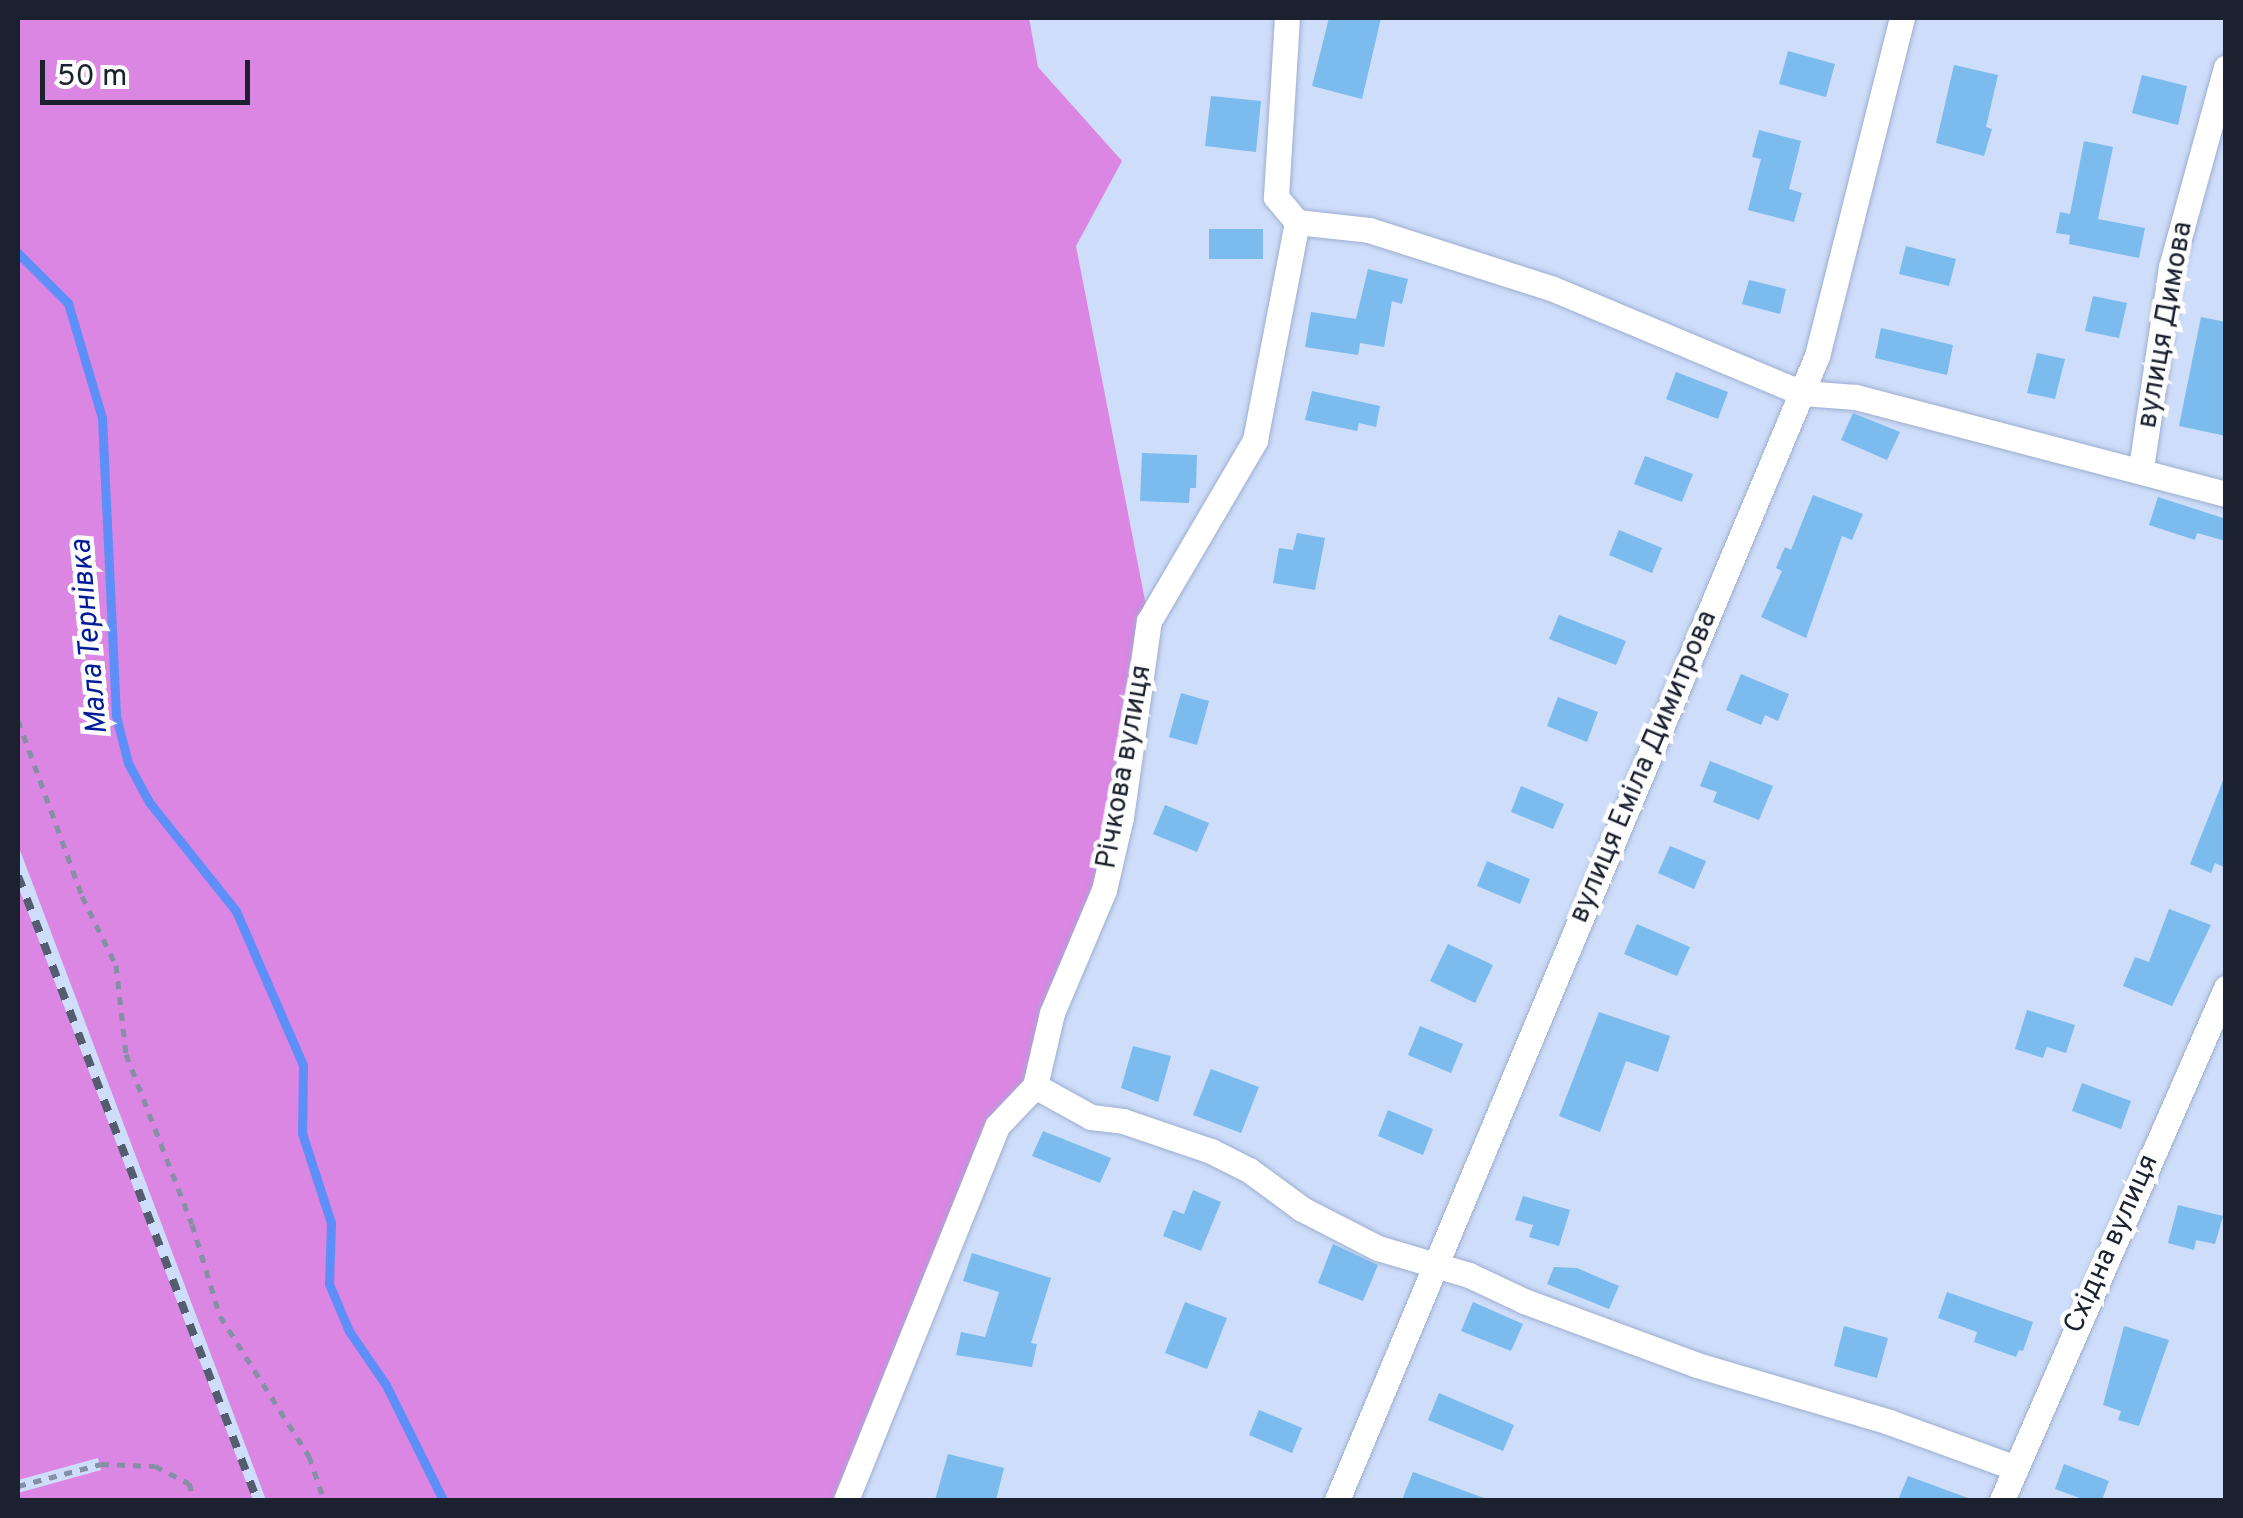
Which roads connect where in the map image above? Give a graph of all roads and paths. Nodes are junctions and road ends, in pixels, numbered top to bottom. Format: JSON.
{"nodes":[{"id":1,"x":1287,"y":18,"type":"edge"},
{"id":2,"x":1902,"y":18,"type":"edge"},
{"id":3,"x":2226,"y":67,"type":"edge"},
{"id":4,"x":1297,"y":222,"type":"junction"},
{"id":5,"x":1802,"y":393,"type":"junction"},
{"id":6,"x":2141,"y":468,"type":"junction"},
{"id":7,"x":2226,"y":494,"type":"edge"},
{"id":8,"x":18,"y":720,"type":"edge"},
{"id":9,"x":2226,"y":988,"type":"edge"},
{"id":10,"x":1035,"y":1086,"type":"junction"},
{"id":11,"x":1435,"y":1264,"type":"junction"},
{"id":12,"x":2013,"y":1467,"type":"junction"},
{"id":13,"x":18,"y":1486,"type":"edge"},
{"id":14,"x":194,"y":1500,"type":"edge"},
{"id":15,"x":324,"y":1500,"type":"edge"},
{"id":16,"x":846,"y":1500,"type":"edge"},
{"id":17,"x":1337,"y":1500,"type":"edge"},
{"id":18,"x":2002,"y":1500,"type":"edge"}],
"edges":[{"from":1,"to":4,"type":"street"},
{"from":2,"to":5,"type":"street","name":"вулиця Еміла Димитрова"},
{"from":3,"to":6,"type":"street","name":"вулиця Димова"},
{"from":4,"to":5,"type":"street"},
{"from":4,"to":10,"type":"street","name":"Річкова вулиця"},
{"from":5,"to":6,"type":"street"},
{"from":5,"to":11,"type":"street","name":"вулиця Еміла Димитрова"},
{"from":6,"to":7,"type":"street"},
{"from":8,"to":15,"type":"path"},
{"from":9,"to":12,"type":"street","name":"Східна вулиця"},
{"from":10,"to":11,"type":"street"},
{"from":10,"to":16,"type":"street"},
{"from":11,"to":12,"type":"street"},
{"from":11,"to":17,"type":"street","name":"вулиця Еміла Димитрова"},
{"from":12,"to":18,"type":"street","name":"Східна вулиця"},
{"from":13,"to":14,"type":"path"}]}
